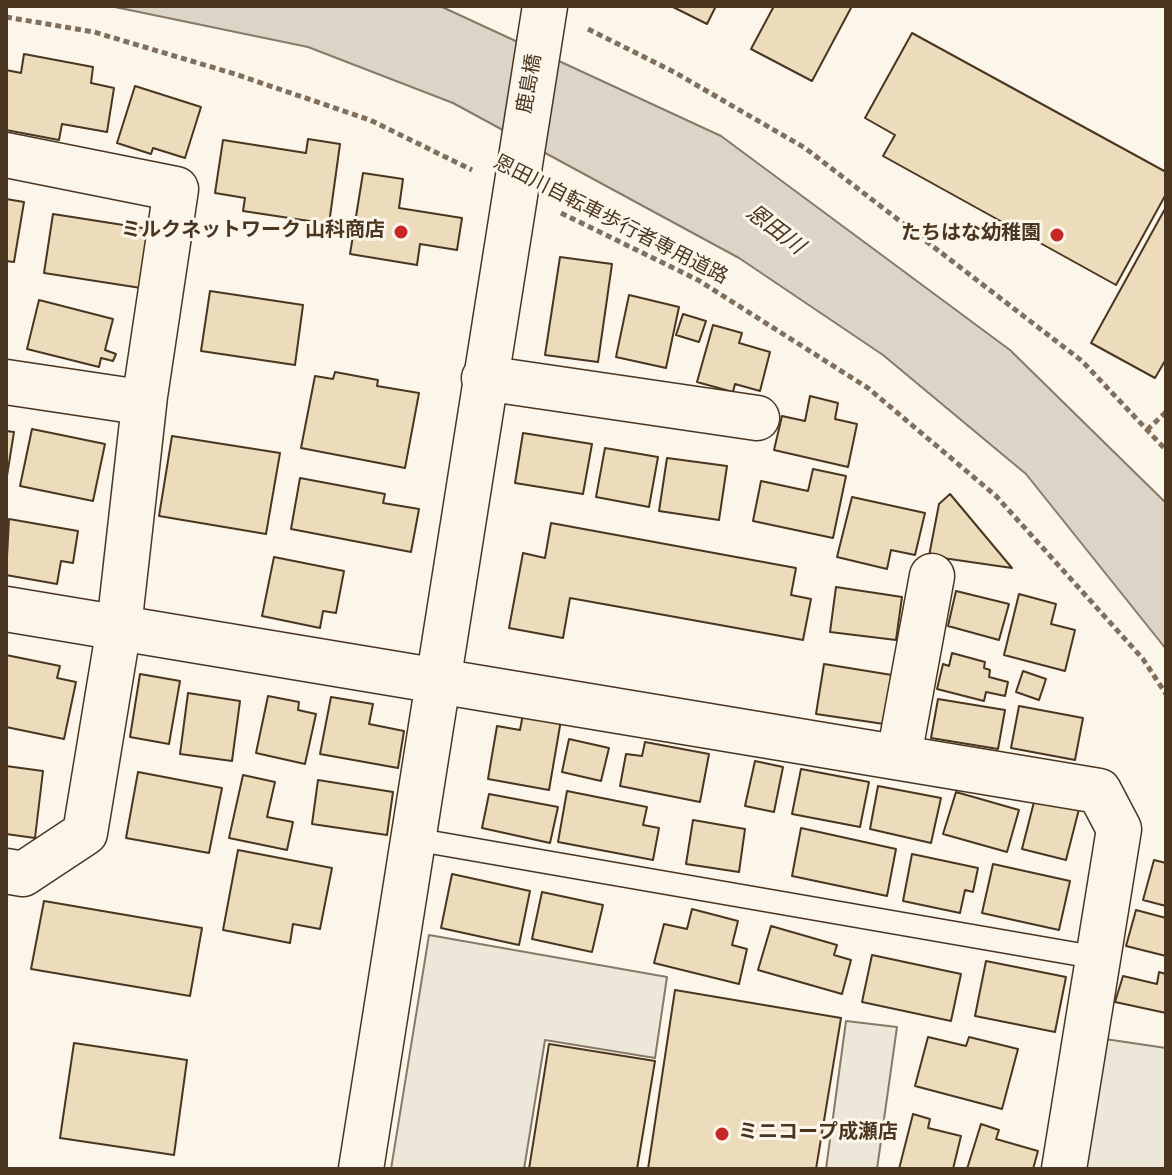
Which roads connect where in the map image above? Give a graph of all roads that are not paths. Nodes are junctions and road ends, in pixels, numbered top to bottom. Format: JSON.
{"nodes":[{"id":1,"x":544,"y":7,"type":"edge"},
{"id":2,"x":6,"y":155,"type":"edge"},
{"id":3,"x":484,"y":378,"type":"junction"},
{"id":4,"x":6,"y":382,"type":"edge"},
{"id":5,"x":145,"y":396,"type":"junction"},
{"id":6,"x":757,"y":418,"type":"dead end"},
{"id":7,"x":932,"y":576,"type":"dead end"},
{"id":8,"x":6,"y":609,"type":"edge"},
{"id":9,"x":119,"y":627,"type":"junction"},
{"id":10,"x":437,"y":682,"type":"junction"},
{"id":11,"x":899,"y":756,"type":"junction"},
{"id":12,"x":413,"y":839,"type":"junction"},
{"id":13,"x":6,"y":871,"type":"edge"},
{"id":14,"x":1099,"y":958,"type":"junction"},
{"id":15,"x":361,"y":1169,"type":"edge"},
{"id":16,"x":1064,"y":1169,"type":"edge"}],
"edges":[{"from":1,"to":3,"type":"street","name":"鹿島橋"},
{"from":2,"to":5,"type":"street"},
{"from":3,"to":6,"type":"street"},
{"from":3,"to":10,"type":"street","name":"鹿島橋"},
{"from":4,"to":5,"type":"street"},
{"from":5,"to":9,"type":"street"},
{"from":7,"to":11,"type":"street"},
{"from":8,"to":9,"type":"street"},
{"from":9,"to":10,"type":"street"},
{"from":9,"to":13,"type":"street"},
{"from":10,"to":11,"type":"street"},
{"from":10,"to":12,"type":"street","name":"鹿島橋"},
{"from":11,"to":14,"type":"street"},
{"from":12,"to":14,"type":"lane"},
{"from":12,"to":15,"type":"street","name":"鹿島橋"},
{"from":14,"to":16,"type":"street"}]}
